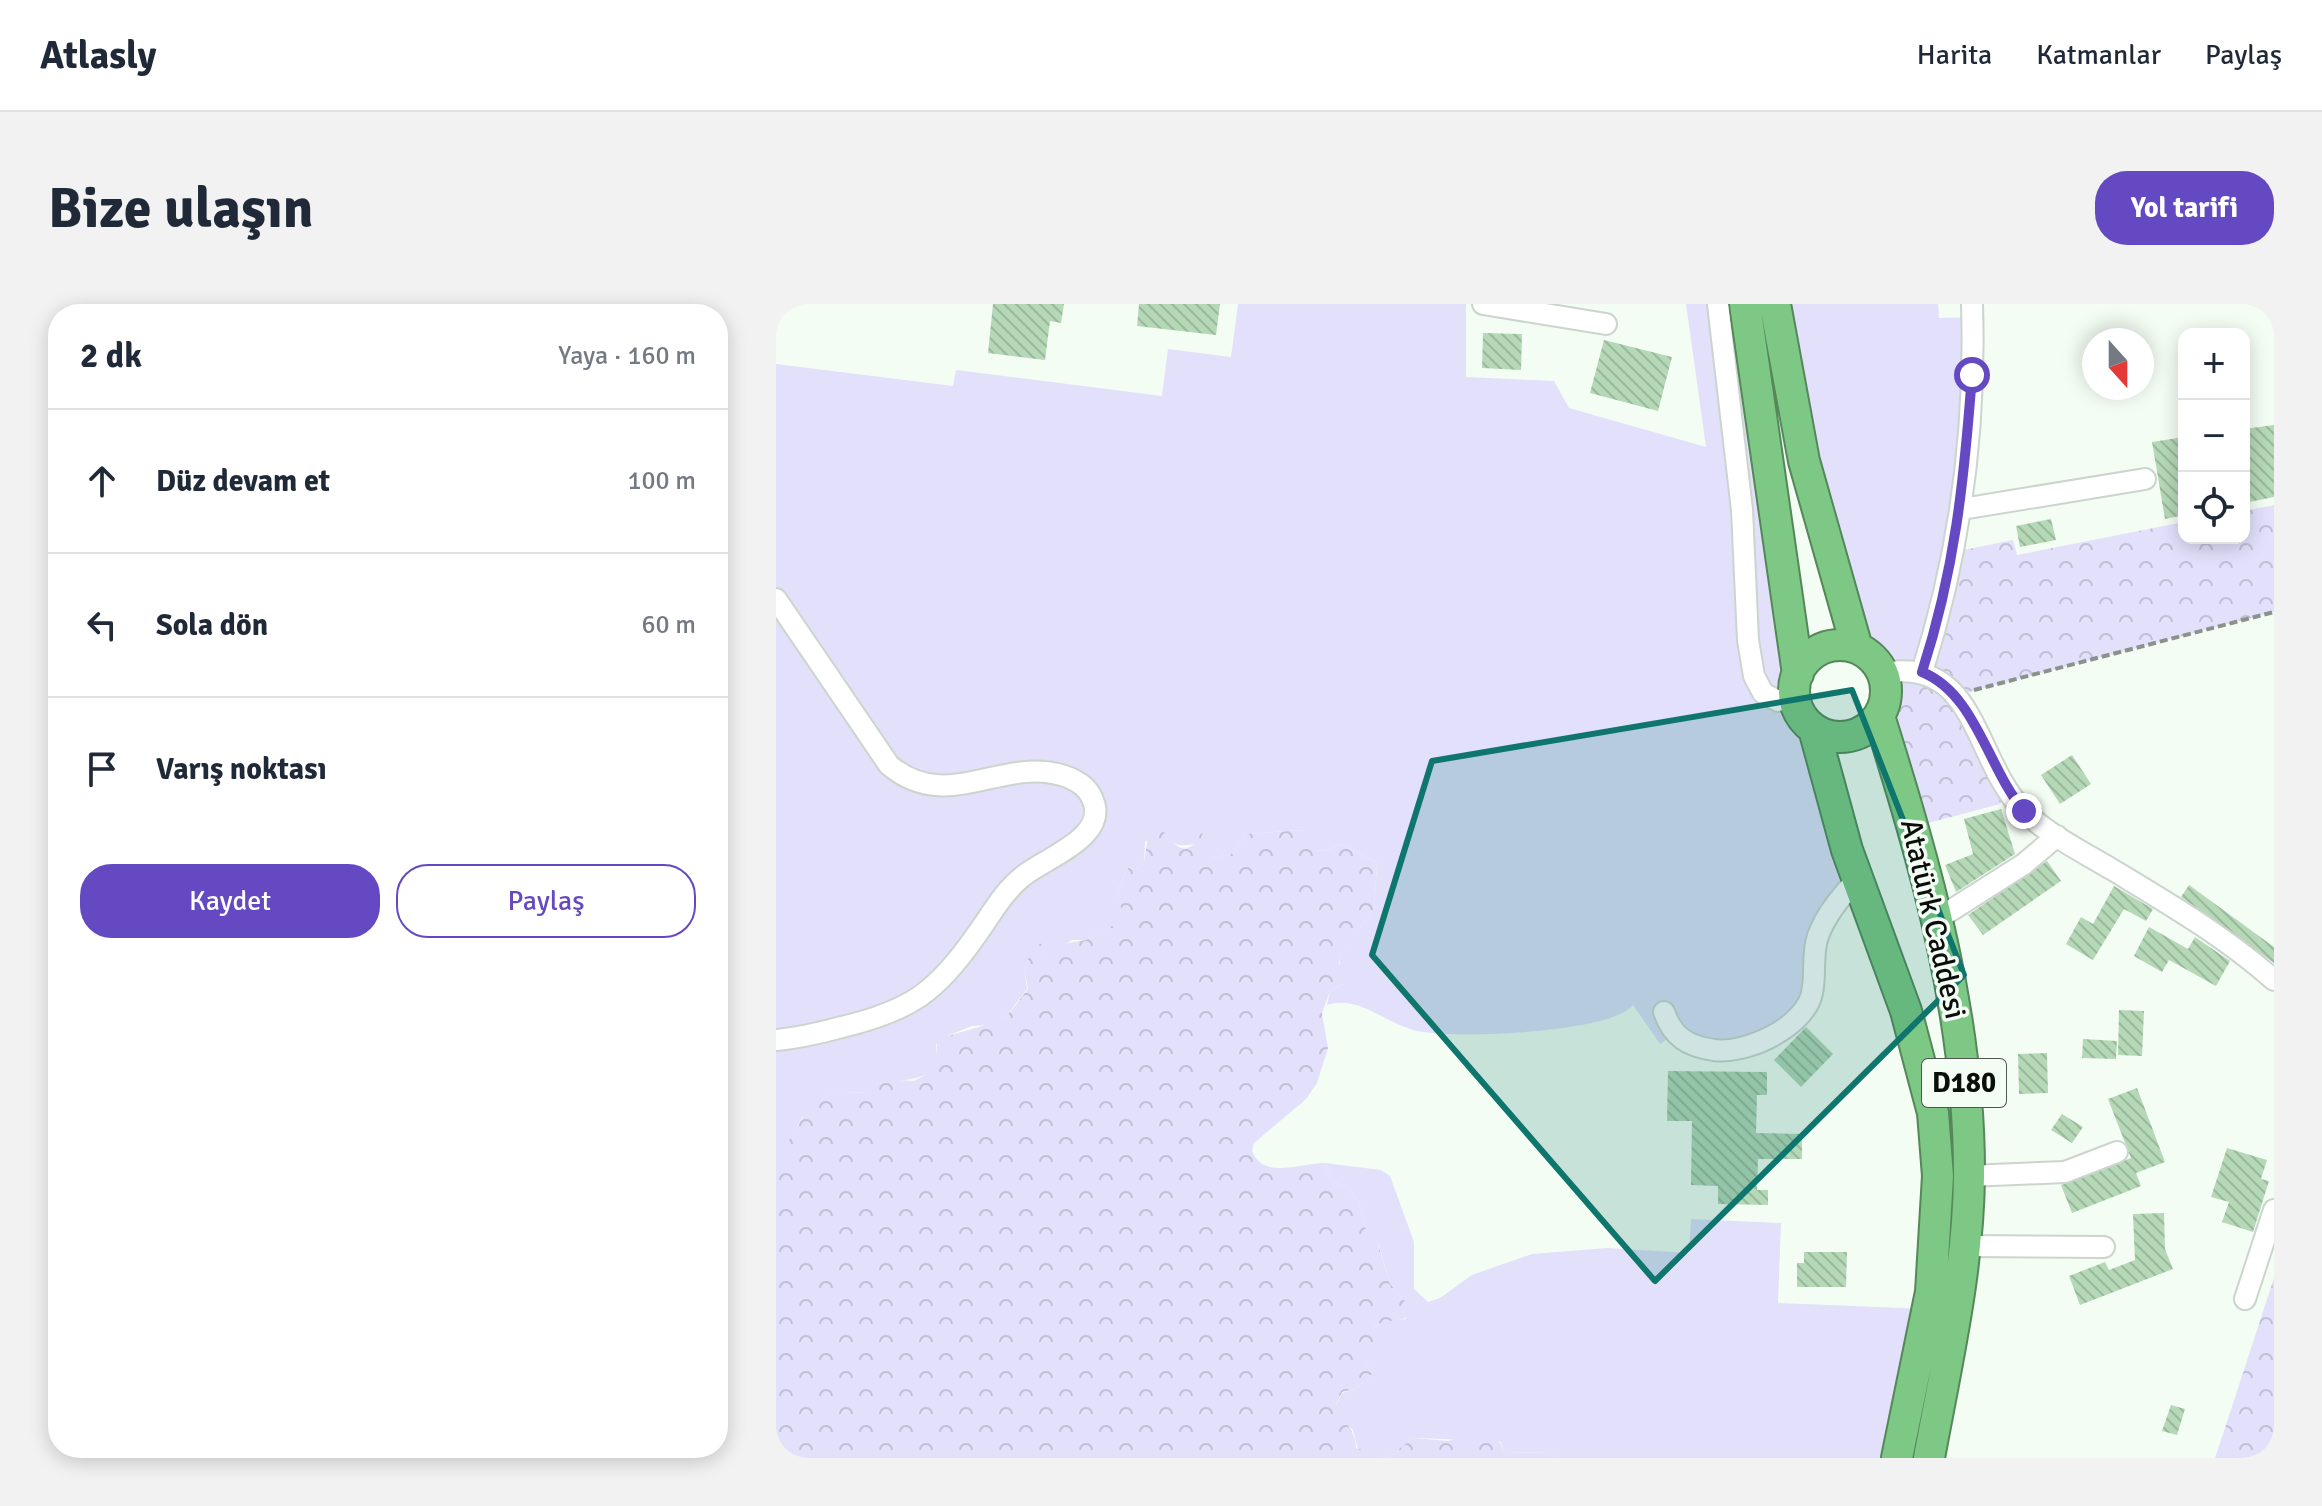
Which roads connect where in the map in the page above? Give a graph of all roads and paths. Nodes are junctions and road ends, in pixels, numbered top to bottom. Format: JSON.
{"nodes":[{"id":1,"x":1483,"y":304,"type":"edge"},
{"id":2,"x":1718,"y":304,"type":"edge"},
{"id":3,"x":1745,"y":304,"type":"edge"},
{"id":4,"x":1775,"y":304,"type":"edge"},
{"id":5,"x":1972,"y":304,"type":"edge"},
{"id":6,"x":1606,"y":324,"type":"dead end"},
{"id":7,"x":2145,"y":479,"type":"dead end"},
{"id":8,"x":1962,"y":509,"type":"junction"},
{"id":9,"x":776,"y":599,"type":"edge"},
{"id":10,"x":2274,"y":612,"type":"edge"},
{"id":11,"x":1857,"y":648,"type":"junction"},
{"id":12,"x":1922,"y":672,"type":"junction"},
{"id":13,"x":1883,"y":673,"type":"junction"},
{"id":14,"x":1797,"y":686,"type":"junction"},
{"id":15,"x":1957,"y":695,"type":"junction"},
{"id":16,"x":1879,"y":716,"type":"junction"},
{"id":17,"x":1814,"y":729,"type":"junction"},
{"id":18,"x":2057,"y":836,"type":"junction"},
{"id":19,"x":1856,"y":880,"type":"junction"},
{"id":20,"x":1939,"y":918,"type":"junction"},
{"id":21,"x":2274,"y":980,"type":"edge"},
{"id":22,"x":1664,"y":1012,"type":"dead end"},
{"id":23,"x":776,"y":1040,"type":"edge"},
{"id":24,"x":2117,"y":1152,"type":"dead end"},
{"id":25,"x":1969,"y":1176,"type":"junction"},
{"id":26,"x":2274,"y":1210,"type":"edge"},
{"id":27,"x":1965,"y":1246,"type":"junction"},
{"id":28,"x":2104,"y":1247,"type":"dead end"},
{"id":29,"x":2245,"y":1299,"type":"dead end"},
{"id":30,"x":1897,"y":1458,"type":"edge"},
{"id":31,"x":1929,"y":1458,"type":"edge"}],
"edges":[{"from":1,"to":6,"type":"street"},
{"from":2,"to":14,"type":"street"},
{"from":3,"to":14,"type":"highway","name":"Atatürk Caddesi"},
{"from":4,"to":11,"type":"highway"},
{"from":5,"to":8,"type":"street"},
{"from":7,"to":8,"type":"street"},
{"from":8,"to":12,"type":"street"},
{"from":9,"to":23,"type":"street"},
{"from":10,"to":15,"type":"path"},
{"from":11,"to":13,"type":"highway"},
{"from":11,"to":14,"type":"highway"},
{"from":12,"to":13,"type":"street"},
{"from":12,"to":15,"type":"street"},
{"from":13,"to":16,"type":"highway","name":"Atatürk Caddesi"},
{"from":14,"to":17,"type":"highway","name":"Atatürk Caddesi"},
{"from":15,"to":18,"type":"street"},
{"from":16,"to":17,"type":"highway"},
{"from":16,"to":20,"type":"highway","name":"Atatürk Caddesi","number":"D180"},
{"from":17,"to":19,"type":"highway","name":"Atatürk Caddesi","number":"D180"},
{"from":18,"to":20,"type":"street"},
{"from":18,"to":21,"type":"street"},
{"from":19,"to":22,"type":"street"},
{"from":19,"to":30,"type":"highway","name":"Atatürk Caddesi","number":"D180"},
{"from":20,"to":25,"type":"highway","name":"Atatürk Caddesi","number":"D180"},
{"from":24,"to":25,"type":"street"},
{"from":25,"to":27,"type":"highway","name":"Atatürk Caddesi","number":"D180"},
{"from":26,"to":29,"type":"street"},
{"from":27,"to":28,"type":"street"},
{"from":27,"to":31,"type":"highway","name":"Atatürk Caddesi","number":"D180"}]}
